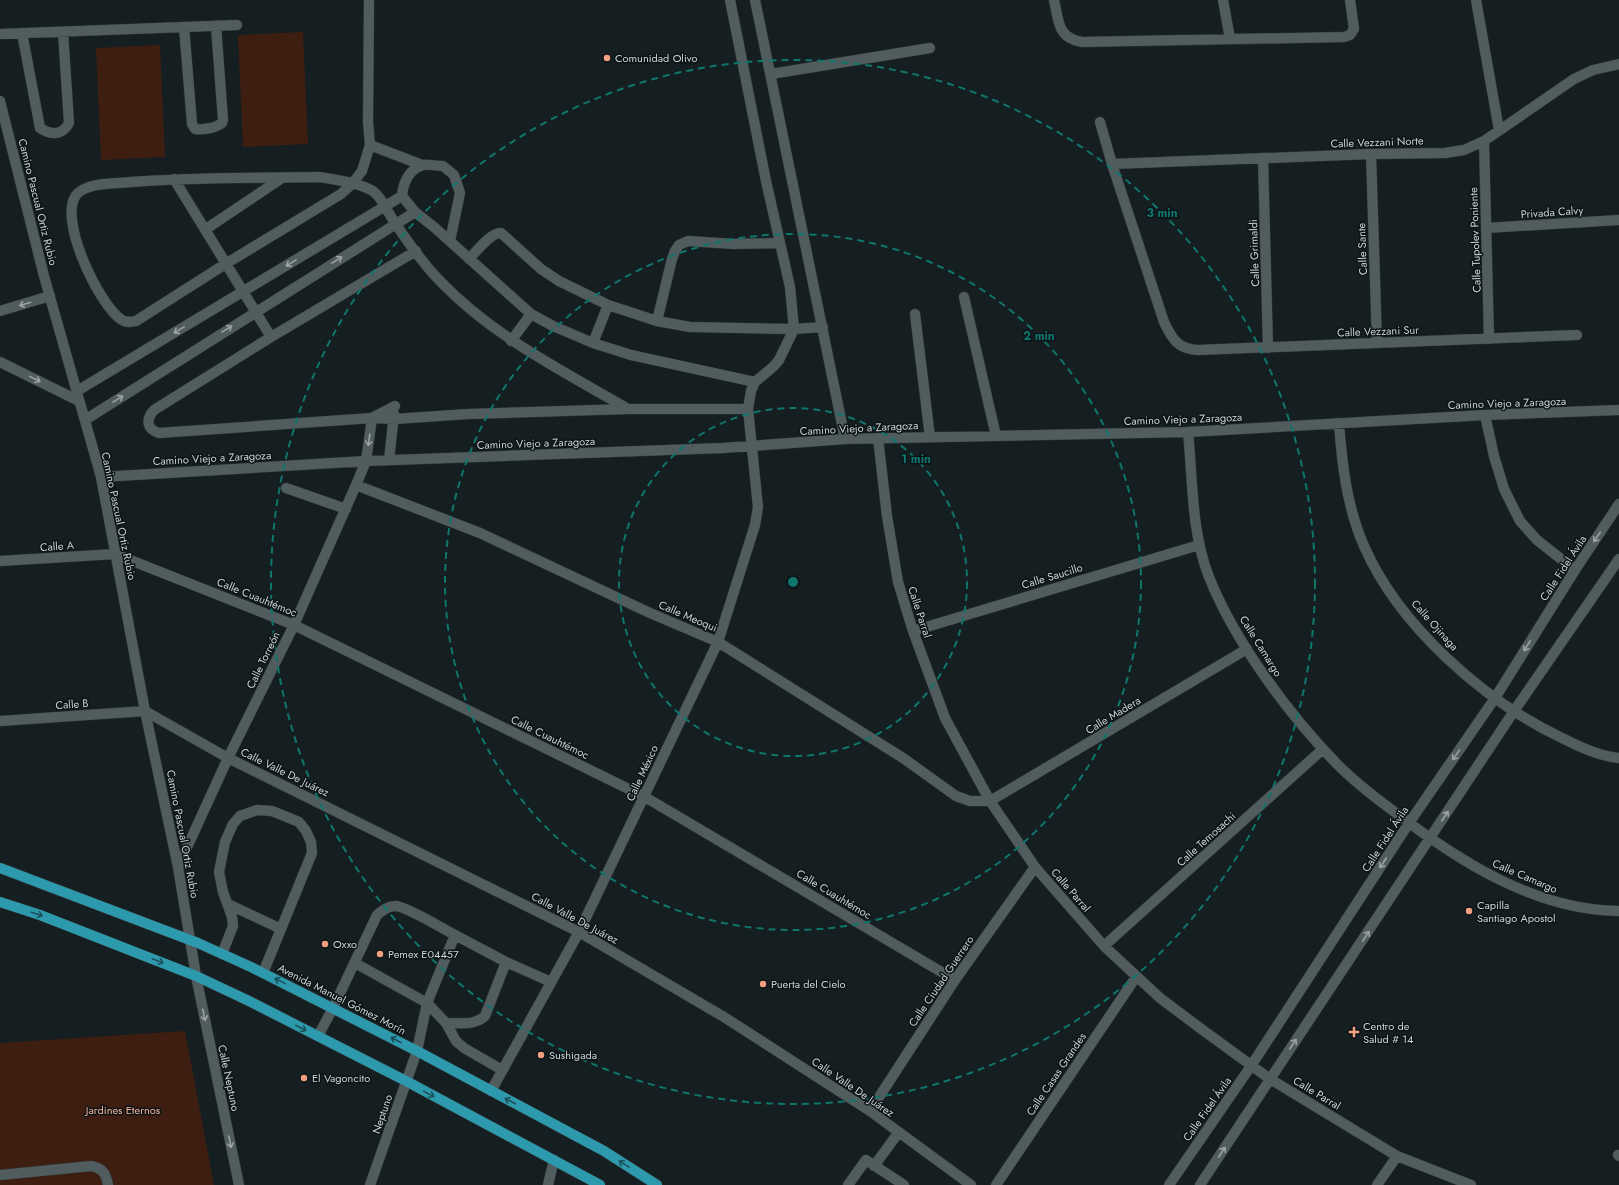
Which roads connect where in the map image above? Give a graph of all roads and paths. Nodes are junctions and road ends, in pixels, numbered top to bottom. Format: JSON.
{"nodes":[{"id":1,"x":369,"y":0,"type":"edge"},
{"id":2,"x":730,"y":0,"type":"edge"},
{"id":3,"x":755,"y":0,"type":"edge"},
{"id":4,"x":1054,"y":0,"type":"edge"},
{"id":5,"x":1223,"y":0,"type":"edge"},
{"id":6,"x":1350,"y":0,"type":"edge"},
{"id":7,"x":1476,"y":0,"type":"edge"},
{"id":8,"x":237,"y":25,"type":"dead end"},
{"id":9,"x":216,"y":26,"type":"junction"},
{"id":10,"x":184,"y":27,"type":"junction"},
{"id":11,"x":63,"y":32,"type":"junction"},
{"id":12,"x":22,"y":33,"type":"junction"},
{"id":13,"x":0,"y":34,"type":"edge"},
{"id":14,"x":1230,"y":39,"type":"junction"},
{"id":15,"x":930,"y":48,"type":"dead end"},
{"id":16,"x":1619,"y":64,"type":"edge"},
{"id":17,"x":771,"y":74,"type":"junction"},
{"id":18,"x":0,"y":101,"type":"edge"},
{"id":19,"x":1100,"y":122,"type":"dead end"},
{"id":20,"x":1499,"y":130,"type":"junction"},
{"id":21,"x":1484,"y":141,"type":"junction"},
{"id":22,"x":370,"y":144,"type":"junction"},
{"id":23,"x":1371,"y":154,"type":"junction"},
{"id":24,"x":1263,"y":158,"type":"junction"},
{"id":25,"x":1112,"y":164,"type":"junction"},
{"id":26,"x":422,"y":166,"type":"junction"},
{"id":27,"x":282,"y":177,"type":"junction"},
{"id":28,"x":174,"y":179,"type":"junction"},
{"id":29,"x":352,"y":184,"type":"junction"},
{"id":30,"x":402,"y":196,"type":"junction"},
{"id":31,"x":384,"y":207,"type":"junction"},
{"id":32,"x":415,"y":212,"type":"junction"},
{"id":33,"x":1619,"y":220,"type":"edge"},
{"id":34,"x":395,"y":223,"type":"junction"},
{"id":35,"x":1486,"y":228,"type":"junction"},
{"id":36,"x":206,"y":229,"type":"junction"},
{"id":37,"x":450,"y":241,"type":"junction"},
{"id":38,"x":780,"y":243,"type":"junction"},
{"id":39,"x":416,"y":251,"type":"junction"},
{"id":40,"x":469,"y":259,"type":"junction"},
{"id":41,"x":227,"y":263,"type":"junction"},
{"id":42,"x":244,"y":291,"type":"junction"},
{"id":43,"x":50,"y":296,"type":"junction"},
{"id":44,"x":964,"y":297,"type":"dead end"},
{"id":45,"x":608,"y":305,"type":"junction"},
{"id":46,"x":0,"y":311,"type":"edge"},
{"id":47,"x":256,"y":311,"type":"junction"},
{"id":48,"x":531,"y":314,"type":"junction"},
{"id":49,"x":916,"y":314,"type":"dead end"},
{"id":50,"x":657,"y":321,"type":"junction"},
{"id":51,"x":823,"y":327,"type":"junction"},
{"id":52,"x":794,"y":329,"type":"junction"},
{"id":53,"x":1577,"y":336,"type":"dead end"},
{"id":54,"x":271,"y":337,"type":"junction"},
{"id":55,"x":1489,"y":339,"type":"junction"},
{"id":56,"x":512,"y":341,"type":"junction"},
{"id":57,"x":592,"y":343,"type":"junction"},
{"id":58,"x":1377,"y":343,"type":"junction"},
{"id":59,"x":1268,"y":348,"type":"junction"},
{"id":60,"x":0,"y":362,"type":"edge"},
{"id":61,"x":755,"y":382,"type":"junction"},
{"id":62,"x":78,"y":396,"type":"junction"},
{"id":63,"x":628,"y":409,"type":"junction"},
{"id":64,"x":748,"y":409,"type":"junction"},
{"id":65,"x":1619,"y":410,"type":"edge"},
{"id":66,"x":1485,"y":415,"type":"junction"},
{"id":67,"x":372,"y":418,"type":"junction"},
{"id":68,"x":394,"y":419,"type":"junction"},
{"id":69,"x":85,"y":420,"type":"junction"},
{"id":70,"x":1339,"y":423,"type":"junction"},
{"id":71,"x":1188,"y":432,"type":"junction"},
{"id":72,"x":996,"y":436,"type":"junction"},
{"id":73,"x":930,"y":437,"type":"junction"},
{"id":74,"x":878,"y":438,"type":"junction"},
{"id":75,"x":845,"y":439,"type":"junction"},
{"id":76,"x":753,"y":447,"type":"junction"},
{"id":77,"x":389,"y":460,"type":"junction"},
{"id":78,"x":366,"y":461,"type":"junction"},
{"id":79,"x":101,"y":477,"type":"junction"},
{"id":80,"x":356,"y":486,"type":"junction"},
{"id":81,"x":286,"y":488,"type":"dead end"},
{"id":82,"x":1619,"y":504,"type":"edge"},
{"id":83,"x":346,"y":509,"type":"junction"},
{"id":84,"x":1199,"y":545,"type":"junction"},
{"id":85,"x":115,"y":554,"type":"junction"},
{"id":86,"x":1619,"y":559,"type":"edge"},
{"id":87,"x":0,"y":561,"type":"edge"},
{"id":88,"x":1576,"y":570,"type":"junction"},
{"id":89,"x":294,"y":625,"type":"junction"},
{"id":90,"x":913,"y":631,"type":"junction"},
{"id":91,"x":718,"y":642,"type":"junction"},
{"id":92,"x":1247,"y":649,"type":"junction"},
{"id":93,"x":1495,"y":698,"type":"junction"},
{"id":94,"x":145,"y":711,"type":"junction"},
{"id":95,"x":1514,"y":711,"type":"junction"},
{"id":96,"x":0,"y":721,"type":"edge"},
{"id":97,"x":1323,"y":749,"type":"junction"},
{"id":98,"x":228,"y":758,"type":"junction"},
{"id":99,"x":1619,"y":758,"type":"edge"},
{"id":100,"x":645,"y":797,"type":"junction"},
{"id":101,"x":990,"y":801,"type":"junction"},
{"id":102,"x":1409,"y":823,"type":"junction"},
{"id":103,"x":1430,"y":839,"type":"junction"},
{"id":104,"x":178,"y":867,"type":"junction"},
{"id":105,"x":1035,"y":867,"type":"junction"},
{"id":106,"x":0,"y":868,"type":"edge"},
{"id":107,"x":0,"y":902,"type":"edge"},
{"id":108,"x":228,"y":904,"type":"junction"},
{"id":109,"x":1619,"y":911,"type":"edge"},
{"id":110,"x":281,"y":929,"type":"junction"},
{"id":111,"x":579,"y":932,"type":"junction"},
{"id":112,"x":455,"y":936,"type":"junction"},
{"id":113,"x":191,"y":941,"type":"junction"},
{"id":114,"x":1104,"y":946,"type":"junction"},
{"id":115,"x":222,"y":954,"type":"junction"},
{"id":116,"x":506,"y":962,"type":"junction"},
{"id":117,"x":355,"y":963,"type":"junction"},
{"id":118,"x":264,"y":973,"type":"junction"},
{"id":119,"x":196,"y":976,"type":"junction"},
{"id":120,"x":1136,"y":977,"type":"junction"},
{"id":121,"x":955,"y":980,"type":"junction"},
{"id":122,"x":551,"y":982,"type":"junction"},
{"id":123,"x":427,"y":1003,"type":"junction"},
{"id":124,"x":333,"y":1008,"type":"junction"},
{"id":125,"x":446,"y":1023,"type":"junction"},
{"id":126,"x":318,"y":1036,"type":"junction"},
{"id":127,"x":417,"y":1051,"type":"junction"},
{"id":128,"x":1251,"y":1066,"type":"junction"},
{"id":129,"x":502,"y":1070,"type":"junction"},
{"id":130,"x":1270,"y":1079,"type":"junction"},
{"id":131,"x":406,"y":1081,"type":"junction"},
{"id":132,"x":491,"y":1091,"type":"junction"},
{"id":133,"x":870,"y":1111,"type":"junction"},
{"id":134,"x":899,"y":1132,"type":"junction"},
{"id":135,"x":1397,"y":1156,"type":"junction"},
{"id":136,"x":554,"y":1160,"type":"junction"},
{"id":137,"x":874,"y":1166,"type":"junction"},
{"id":138,"x":0,"y":1175,"type":"edge"},
{"id":139,"x":108,"y":1185,"type":"edge"},
{"id":140,"x":239,"y":1185,"type":"edge"},
{"id":141,"x":370,"y":1185,"type":"edge"},
{"id":142,"x":548,"y":1185,"type":"edge"},
{"id":143,"x":600,"y":1185,"type":"edge"},
{"id":144,"x":657,"y":1185,"type":"edge"},
{"id":145,"x":848,"y":1185,"type":"edge"},
{"id":146,"x":904,"y":1185,"type":"edge"},
{"id":147,"x":971,"y":1185,"type":"edge"},
{"id":148,"x":996,"y":1185,"type":"edge"},
{"id":149,"x":1168,"y":1185,"type":"edge"},
{"id":150,"x":1200,"y":1185,"type":"edge"},
{"id":151,"x":1377,"y":1185,"type":"edge"},
{"id":152,"x":1471,"y":1185,"type":"edge"}],
"edges":[{"from":1,"to":22,"type":"street"},
{"from":2,"to":38,"type":"street"},
{"from":3,"to":17,"type":"street"},
{"from":4,"to":14,"type":"street"},
{"from":5,"to":14,"type":"street"},
{"from":6,"to":14,"type":"street"},
{"from":7,"to":20,"type":"street"},
{"from":8,"to":9,"type":"street"},
{"from":9,"to":10,"type":"street"},
{"from":9,"to":10,"type":"street"},
{"from":10,"to":11,"type":"street"},
{"from":11,"to":12,"type":"street"},
{"from":11,"to":12,"type":"street"},
{"from":12,"to":13,"type":"street"},
{"from":15,"to":17,"type":"street"},
{"from":16,"to":20,"type":"street","name":"Calle Vezzani Norte"},
{"from":17,"to":51,"type":"street"},
{"from":18,"to":43,"type":"street","name":"Camino Pascual Ortiz Rubio"},
{"from":19,"to":25,"type":"street"},
{"from":20,"to":21,"type":"street","name":"Calle Vezzani Norte"},
{"from":21,"to":23,"type":"street","name":"Calle Vezzani Norte"},
{"from":21,"to":35,"type":"street","name":"Calle Tupolev Poniente"},
{"from":22,"to":26,"type":"street"},
{"from":22,"to":29,"type":"street"},
{"from":23,"to":24,"type":"street","name":"Calle Vezzani Norte"},
{"from":23,"to":58,"type":"street","name":"Calle Sante"},
{"from":24,"to":25,"type":"street","name":"Calle Vezzani Norte"},
{"from":24,"to":59,"type":"street","name":"Calle Grimaldi"},
{"from":25,"to":59,"type":"street","name":"Calle Vezzani Sur"},
{"from":26,"to":30,"type":"street"},
{"from":26,"to":37,"type":"street"},
{"from":27,"to":28,"type":"street"},
{"from":27,"to":29,"type":"street"},
{"from":27,"to":36,"type":"street"},
{"from":28,"to":36,"type":"street"},
{"from":28,"to":41,"type":"street"},
{"from":29,"to":31,"type":"street"},
{"from":29,"to":41,"type":"street"},
{"from":30,"to":31,"type":"street"},
{"from":30,"to":32,"type":"street"},
{"from":31,"to":34,"type":"street"},
{"from":31,"to":42,"type":"street","one_way":true},
{"from":32,"to":34,"type":"street"},
{"from":32,"to":37,"type":"street"},
{"from":33,"to":35,"type":"street","name":"Privada Calvy"},
{"from":34,"to":39,"type":"street"},
{"from":47,"to":34,"type":"street","one_way":true},
{"from":35,"to":55,"type":"street","name":"Calle Tupolev Poniente"},
{"from":36,"to":41,"type":"street"},
{"from":37,"to":40,"type":"street"},
{"from":38,"to":50,"type":"street"},
{"from":38,"to":52,"type":"street"},
{"from":39,"to":54,"type":"street"},
{"from":39,"to":56,"type":"street"},
{"from":40,"to":45,"type":"street"},
{"from":40,"to":48,"type":"street"},
{"from":41,"to":42,"type":"street"},
{"from":42,"to":47,"type":"street"},
{"from":42,"to":62,"type":"street","one_way":true},
{"from":43,"to":46,"type":"street","one_way":true},
{"from":43,"to":62,"type":"street","name":"Camino Pascual Ortiz Rubio"},
{"from":44,"to":72,"type":"street"},
{"from":45,"to":50,"type":"street"},
{"from":45,"to":57,"type":"street"},
{"from":47,"to":54,"type":"street"},
{"from":69,"to":47,"type":"street","one_way":true},
{"from":48,"to":56,"type":"street"},
{"from":48,"to":57,"type":"street"},
{"from":49,"to":73,"type":"street"},
{"from":50,"to":52,"type":"street"},
{"from":51,"to":52,"type":"street"},
{"from":51,"to":75,"type":"street"},
{"from":52,"to":61,"type":"street"},
{"from":53,"to":55,"type":"street","name":"Calle Vezzani Sur"},
{"from":54,"to":67,"type":"street"},
{"from":55,"to":58,"type":"street","name":"Calle Vezzani Sur"},
{"from":56,"to":63,"type":"street"},
{"from":57,"to":61,"type":"street"},
{"from":58,"to":59,"type":"street","name":"Calle Vezzani Sur"},
{"from":60,"to":62,"type":"street","one_way":true},
{"from":61,"to":64,"type":"street","name":"Calle México"},
{"from":62,"to":69,"type":"street","name":"Camino Pascual Ortiz Rubio"},
{"from":63,"to":64,"type":"street"},
{"from":63,"to":68,"type":"street"},
{"from":64,"to":76,"type":"street","name":"Calle México"},
{"from":65,"to":66,"type":"street","name":"Camino Viejo a Zaragoza"},
{"from":66,"to":70,"type":"street","name":"Camino Viejo a Zaragoza"},
{"from":66,"to":88,"type":"street"},
{"from":67,"to":68,"type":"street"},
{"from":67,"to":78,"type":"street","name":"Calle Torreón","one_way":true},
{"from":68,"to":77,"type":"street"},
{"from":69,"to":79,"type":"street","name":"Camino Pascual Ortiz Rubio"},
{"from":70,"to":71,"type":"street","name":"Camino Viejo a Zaragoza"},
{"from":70,"to":93,"type":"street","name":"Calle Ojinaga"},
{"from":71,"to":72,"type":"street","name":"Camino Viejo a Zaragoza"},
{"from":71,"to":84,"type":"street","name":"Calle Camargo"},
{"from":72,"to":73,"type":"street","name":"Camino Viejo a Zaragoza"},
{"from":73,"to":74,"type":"street","name":"Camino Viejo a Zaragoza"},
{"from":74,"to":75,"type":"street","name":"Camino Viejo a Zaragoza"},
{"from":74,"to":90,"type":"street","name":"Calle Parral"},
{"from":75,"to":76,"type":"street","name":"Camino Viejo a Zaragoza"},
{"from":76,"to":77,"type":"street","name":"Camino Viejo a Zaragoza"},
{"from":76,"to":91,"type":"street","name":"Calle México"},
{"from":77,"to":78,"type":"street","name":"Camino Viejo a Zaragoza"},
{"from":78,"to":79,"type":"street","name":"Camino Viejo a Zaragoza"},
{"from":78,"to":80,"type":"street","name":"Calle Torreón"},
{"from":79,"to":85,"type":"street","name":"Camino Pascual Ortiz Rubio"},
{"from":80,"to":83,"type":"street","name":"Calle Torreón"},
{"from":80,"to":91,"type":"street","name":"Calle Meoqui"},
{"from":81,"to":83,"type":"street"},
{"from":82,"to":88,"type":"street","name":"Calle Fidel Ávila","one_way":true},
{"from":83,"to":89,"type":"street","name":"Calle Torreón"},
{"from":84,"to":90,"type":"street","name":"Calle Saucillo"},
{"from":84,"to":92,"type":"street","name":"Calle Camargo"},
{"from":85,"to":87,"type":"street","name":"Calle A"},
{"from":85,"to":89,"type":"street","name":"Calle Cuauhtémoc"},
{"from":85,"to":94,"type":"street","name":"Camino Pascual Ortiz Rubio"},
{"from":86,"to":95,"type":"street"},
{"from":88,"to":93,"type":"street","name":"Calle Fidel Ávila","one_way":true},
{"from":89,"to":98,"type":"street","name":"Calle Torreón"},
{"from":89,"to":100,"type":"street","name":"Calle Cuauhtémoc"},
{"from":90,"to":101,"type":"street","name":"Calle Parral"},
{"from":91,"to":100,"type":"street","name":"Calle México"},
{"from":91,"to":101,"type":"street","name":"Calle Meoqui"},
{"from":92,"to":97,"type":"street","name":"Calle Camargo"},
{"from":92,"to":101,"type":"street","name":"Calle Madera"},
{"from":93,"to":95,"type":"street","name":"Calle Ojinaga"},
{"from":93,"to":102,"type":"street","name":"Calle Fidel Ávila","one_way":true},
{"from":94,"to":96,"type":"street","name":"Calle B"},
{"from":94,"to":98,"type":"street","name":"Calle Valle De Juárez"},
{"from":94,"to":104,"type":"street","name":"Camino Pascual Ortiz Rubio"},
{"from":95,"to":99,"type":"street","name":"Calle Ojinaga"},
{"from":103,"to":95,"type":"street","one_way":true},
{"from":97,"to":102,"type":"street","name":"Calle Camargo"},
{"from":97,"to":114,"type":"street","name":"Calle Temosachi"},
{"from":98,"to":104,"type":"street","name":"Calle Torreón"},
{"from":98,"to":111,"type":"street","name":"Calle Valle De Juárez"},
{"from":100,"to":111,"type":"street","name":"Calle México"},
{"from":100,"to":121,"type":"street","name":"Calle Cuauhtémoc"},
{"from":101,"to":105,"type":"street","name":"Calle Parral"},
{"from":102,"to":103,"type":"street","name":"Calle Camargo"},
{"from":102,"to":128,"type":"street","name":"Calle Fidel Ávila","one_way":true},
{"from":103,"to":109,"type":"street","name":"Calle Camargo"},
{"from":130,"to":103,"type":"street","one_way":true},
{"from":104,"to":113,"type":"street","name":"Camino Pascual Ortiz Rubio"},
{"from":105,"to":114,"type":"street","name":"Calle Parral"},
{"from":105,"to":121,"type":"street","name":"Calle Ciudad Guerrero"},
{"from":106,"to":113,"type":"main road","name":"Avenida Manuel Gómez Morín"},
{"from":107,"to":119,"type":"main road","one_way":true},
{"from":108,"to":110,"type":"street"},
{"from":108,"to":110,"type":"street"},
{"from":108,"to":115,"type":"street"},
{"from":110,"to":118,"type":"street"},
{"from":111,"to":122,"type":"street","name":"Calle México"},
{"from":111,"to":133,"type":"street","name":"Calle Valle De Juárez"},
{"from":112,"to":116,"type":"street"},
{"from":112,"to":117,"type":"street"},
{"from":112,"to":123,"type":"street","name":"Neptuno"},
{"from":113,"to":115,"type":"main road","name":"Avenida Manuel Gómez Morín"},
{"from":113,"to":119,"type":"street","name":"Camino Pascual Ortiz Rubio"},
{"from":114,"to":120,"type":"street","name":"Calle Parral"},
{"from":115,"to":118,"type":"main road","name":"Avenida Manuel Gómez Morín"},
{"from":116,"to":122,"type":"street"},
{"from":116,"to":125,"type":"street"},
{"from":117,"to":123,"type":"street"},
{"from":117,"to":124,"type":"street"},
{"from":124,"to":118,"type":"main road","name":"Avenida Manuel Gómez Morín","one_way":true},
{"from":119,"to":126,"type":"main road","one_way":true},
{"from":119,"to":140,"type":"street","name":"Calle Neptuno","one_way":true},
{"from":120,"to":128,"type":"street","name":"Calle Parral"},
{"from":120,"to":148,"type":"street","name":"Calle Casas Grandes"},
{"from":121,"to":133,"type":"street","name":"Calle Ciudad Guerrero"},
{"from":122,"to":129,"type":"street","name":"Calle México"},
{"from":123,"to":125,"type":"street"},
{"from":123,"to":127,"type":"street","name":"Neptuno"},
{"from":124,"to":126,"type":"street"},
{"from":127,"to":124,"type":"main road","name":"Avenida Manuel Gómez Morín","one_way":true},
{"from":125,"to":129,"type":"street"},
{"from":126,"to":131,"type":"main road"},
{"from":127,"to":131,"type":"street","name":"Neptuno"},
{"from":127,"to":132,"type":"main road","name":"Avenida Manuel Gómez Morín"},
{"from":128,"to":130,"type":"street","name":"Calle Parral"},
{"from":128,"to":149,"type":"street","name":"Calle Fidel Ávila"},
{"from":129,"to":132,"type":"street","name":"Calle México"},
{"from":130,"to":135,"type":"street","name":"Calle Parral"},
{"from":150,"to":130,"type":"street","one_way":true},
{"from":131,"to":136,"type":"main road","one_way":true},
{"from":131,"to":141,"type":"street","name":"Neptuno"},
{"from":144,"to":132,"type":"main road","name":"Avenida Manuel Gómez Morín","one_way":true},
{"from":133,"to":134,"type":"street","name":"Calle Valle De Juárez"},
{"from":134,"to":137,"type":"street"},
{"from":134,"to":147,"type":"street","name":"Calle Valle De Juárez"},
{"from":135,"to":151,"type":"street"},
{"from":135,"to":152,"type":"street","name":"Calle Parral"},
{"from":136,"to":142,"type":"street"},
{"from":136,"to":143,"type":"main road"},
{"from":137,"to":145,"type":"street"},
{"from":137,"to":146,"type":"street"},
{"from":138,"to":139,"type":"street"}]}
